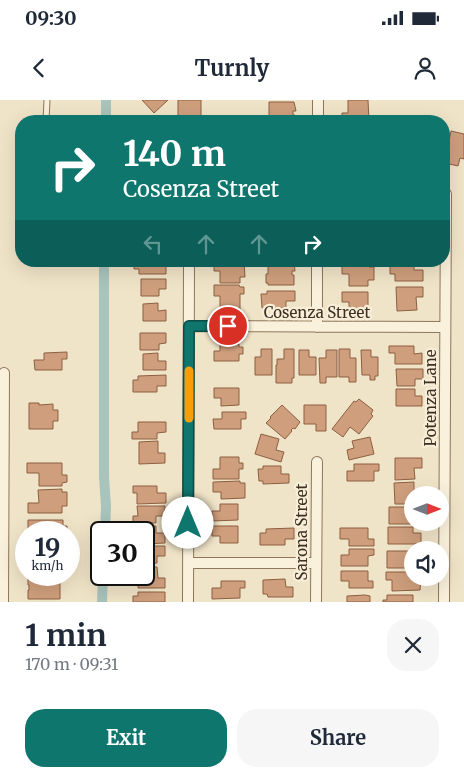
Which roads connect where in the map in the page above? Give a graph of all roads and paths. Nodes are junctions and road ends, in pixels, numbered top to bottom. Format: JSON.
{"nodes":[{"id":1,"x":47,"y":100,"type":"edge"},
{"id":2,"x":318,"y":100,"type":"edge"},
{"id":3,"x":46,"y":115,"type":"edge"},
{"id":4,"x":318,"y":115,"type":"edge"},
{"id":5,"x":189,"y":267,"type":"edge"},
{"id":6,"x":318,"y":267,"type":"edge"},
{"id":7,"x":445,"y":267,"type":"edge"},
{"id":8,"x":189,"y":326,"type":"junction"},
{"id":9,"x":317,"y":327,"type":"junction"},
{"id":10,"x":445,"y":327,"type":"junction"},
{"id":11,"x":4,"y":373,"type":"dead end"},
{"id":12,"x":316,"y":462,"type":"dead end"},
{"id":13,"x":188,"y":562,"type":"junction"},
{"id":14,"x":316,"y":563,"type":"junction"},
{"id":15,"x":2,"y":575,"type":"edge"},
{"id":16,"x":3,"y":602,"type":"edge"},
{"id":17,"x":188,"y":602,"type":"edge"},
{"id":18,"x":316,"y":602,"type":"edge"},
{"id":19,"x":444,"y":602,"type":"edge"}],
"edges":[{"from":1,"to":3,"type":"lane"},
{"from":2,"to":4,"type":"street"},
{"from":5,"to":8,"type":"street"},
{"from":6,"to":9,"type":"street"},
{"from":7,"to":10,"type":"street","name":"Potenza Lane"},
{"from":8,"to":9,"type":"street","name":"Cosenza Street"},
{"from":8,"to":13,"type":"street"},
{"from":9,"to":10,"type":"street","name":"Cosenza Street"},
{"from":10,"to":19,"type":"street","name":"Potenza Lane"},
{"from":11,"to":15,"type":"street"},
{"from":12,"to":14,"type":"street","name":"Sarona Street"},
{"from":13,"to":14,"type":"street"},
{"from":13,"to":17,"type":"street"},
{"from":14,"to":18,"type":"street","name":"Sarona Street"},
{"from":15,"to":16,"type":"street"}]}
